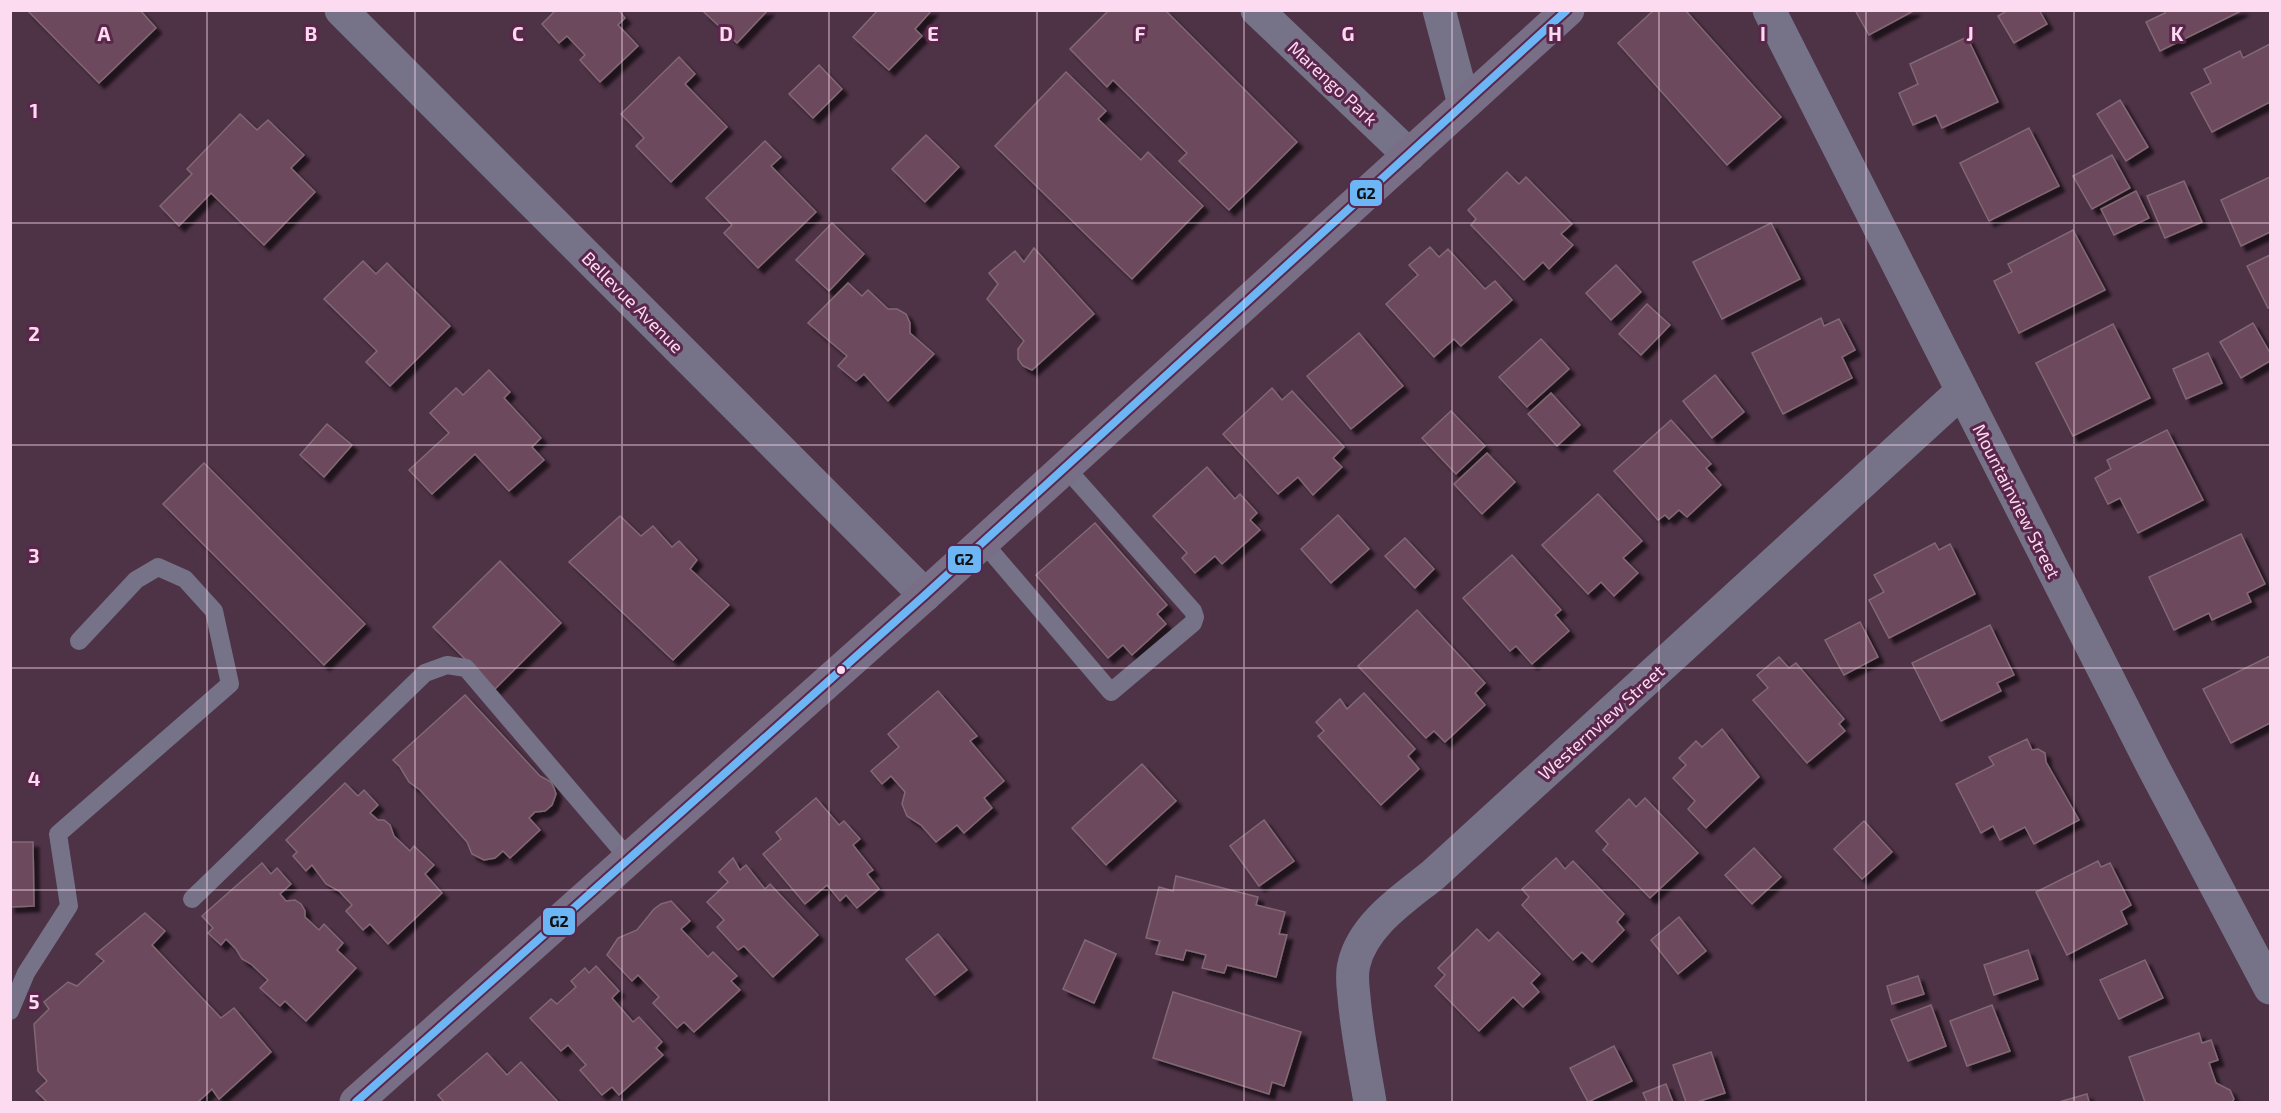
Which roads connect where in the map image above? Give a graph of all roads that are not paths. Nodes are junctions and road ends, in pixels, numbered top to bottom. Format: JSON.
{"nodes":[{"id":1,"x":341,"y":10,"type":"edge"},
{"id":2,"x":1257,"y":10,"type":"edge"},
{"id":3,"x":1439,"y":10,"type":"edge"},
{"id":4,"x":1568,"y":10,"type":"edge"},
{"id":5,"x":1769,"y":10,"type":"edge"},
{"id":6,"x":1464,"y":104,"type":"junction"},
{"id":7,"x":1409,"y":154,"type":"junction"},
{"id":8,"x":1961,"y":392,"type":"junction"},
{"id":9,"x":1065,"y":467,"type":"junction"},
{"id":10,"x":983,"y":542,"type":"junction"},
{"id":11,"x":925,"y":595,"type":"junction"},
{"id":12,"x":80,"y":641,"type":"dead end"},
{"id":13,"x":629,"y":859,"type":"junction"},
{"id":14,"x":192,"y":899,"type":"dead end"},
{"id":15,"x":2271,"y":988,"type":"edge"},
{"id":16,"x":10,"y":1011,"type":"edge"},
{"id":17,"x":356,"y":1102,"type":"edge"},
{"id":18,"x":1370,"y":1102,"type":"edge"}],
"edges":[{"from":1,"to":11,"type":"street","name":"Bellevue Avenue"},
{"from":2,"to":7,"type":"street","name":"Marengo Park"},
{"from":3,"to":6,"type":"street"},
{"from":4,"to":6,"type":"main road"},
{"from":5,"to":8,"type":"street","name":"Mountainview Street"},
{"from":6,"to":7,"type":"main road"},
{"from":7,"to":9,"type":"main road"},
{"from":8,"to":15,"type":"street","name":"Mountainview Street"},
{"from":8,"to":18,"type":"street","name":"Westernview Street"},
{"from":9,"to":10,"type":"main road"},
{"from":9,"to":10,"type":"lane"},
{"from":10,"to":11,"type":"main road"},
{"from":11,"to":13,"type":"main road"},
{"from":12,"to":16,"type":"lane"},
{"from":13,"to":14,"type":"lane"},
{"from":13,"to":17,"type":"main road"}]}
